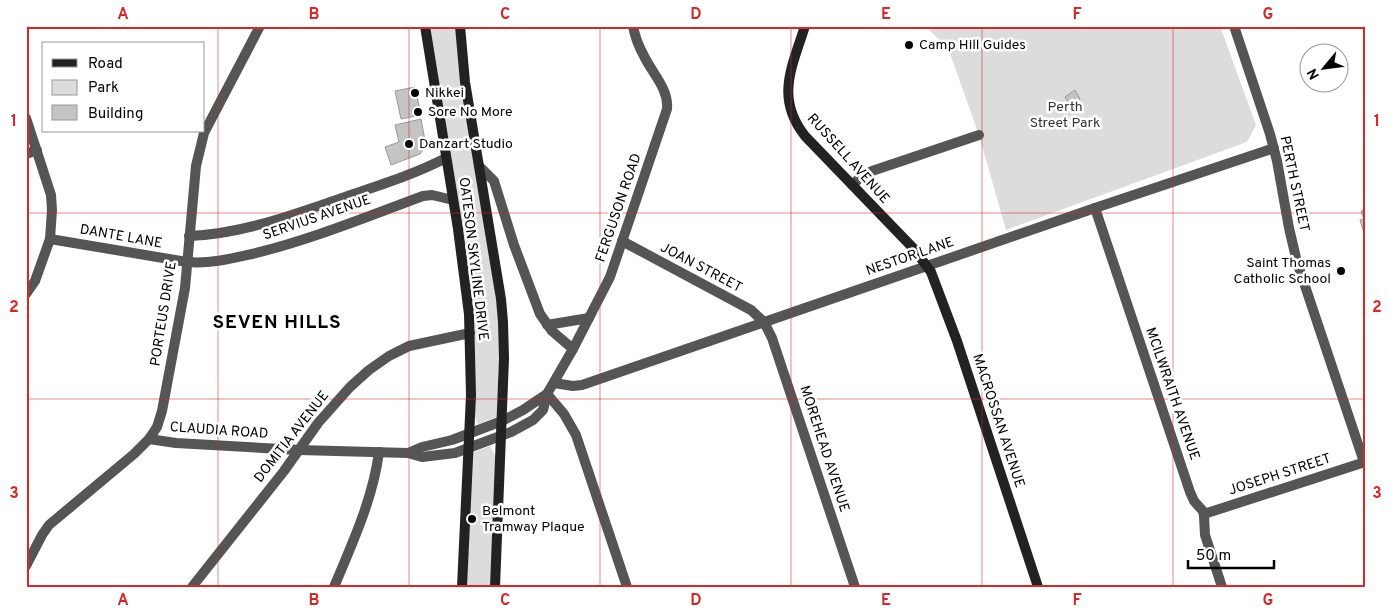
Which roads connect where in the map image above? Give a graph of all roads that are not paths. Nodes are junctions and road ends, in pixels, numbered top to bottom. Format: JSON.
{"nodes":[{"id":1,"x":260,"y":26,"type":"edge"},
{"id":2,"x":424,"y":26,"type":"edge"},
{"id":3,"x":460,"y":26,"type":"edge"},
{"id":4,"x":633,"y":26,"type":"edge"},
{"id":5,"x":805,"y":26,"type":"edge"},
{"id":6,"x":1234,"y":26,"type":"edge"},
{"id":7,"x":26,"y":118,"type":"edge"},
{"id":8,"x":205,"y":131,"type":"edge"},
{"id":9,"x":205,"y":132,"type":"edge"},
{"id":10,"x":979,"y":135,"type":"dead end"},
{"id":11,"x":1274,"y":148,"type":"junction"},
{"id":12,"x":37,"y":150,"type":"junction"},
{"id":13,"x":26,"y":154,"type":"edge"},
{"id":14,"x":446,"y":158,"type":"junction"},
{"id":15,"x":479,"y":166,"type":"junction"},
{"id":16,"x":852,"y":185,"type":"junction"},
{"id":17,"x":453,"y":200,"type":"junction"},
{"id":18,"x":1095,"y":208,"type":"junction"},
{"id":19,"x":189,"y":236,"type":"junction"},
{"id":20,"x":50,"y":239,"type":"junction"},
{"id":21,"x":622,"y":241,"type":"junction"},
{"id":22,"x":187,"y":262,"type":"junction"},
{"id":23,"x":927,"y":266,"type":"junction"},
{"id":24,"x":26,"y":294,"type":"edge"},
{"id":25,"x":589,"y":318,"type":"junction"},
{"id":26,"x":764,"y":322,"type":"junction"},
{"id":27,"x":546,"y":325,"type":"junction"},
{"id":28,"x":470,"y":333,"type":"junction"},
{"id":29,"x":573,"y":348,"type":"junction"},
{"id":30,"x":554,"y":383,"type":"junction"},
{"id":31,"x":547,"y":394,"type":"junction"},
{"id":32,"x":502,"y":421,"type":"junction"},
{"id":33,"x":469,"y":433,"type":"junction"},
{"id":34,"x":501,"y":437,"type":"junction"},
{"id":35,"x":149,"y":439,"type":"junction"},
{"id":36,"x":468,"y":448,"type":"junction"},
{"id":37,"x":299,"y":450,"type":"junction"},
{"id":38,"x":379,"y":452,"type":"junction"},
{"id":39,"x":408,"y":453,"type":"junction"},
{"id":40,"x":1364,"y":462,"type":"edge"},
{"id":41,"x":1204,"y":514,"type":"junction"},
{"id":42,"x":26,"y":566,"type":"edge"},
{"id":43,"x":192,"y":587,"type":"edge"},
{"id":44,"x":334,"y":587,"type":"edge"},
{"id":45,"x":462,"y":587,"type":"edge"},
{"id":46,"x":495,"y":587,"type":"edge"},
{"id":47,"x":627,"y":587,"type":"edge"},
{"id":48,"x":855,"y":587,"type":"edge"},
{"id":49,"x":1038,"y":587,"type":"edge"},
{"id":50,"x":1222,"y":587,"type":"edge"}],
"edges":[{"from":1,"to":8,"type":"street","name":"PORTEUS DRIVE"},
{"from":2,"to":14,"type":"main road","name":"OATESON SKYLINE DRIVE"},
{"from":3,"to":15,"type":"main road","name":"OATESON SKYLINE DRIVE"},
{"from":4,"to":21,"type":"street","name":"FERGUSON ROAD"},
{"from":5,"to":16,"type":"main road","name":"RUSSELL AVENUE"},
{"from":6,"to":11,"type":"street","name":"PERTH STREET"},
{"from":7,"to":12,"type":"street"},
{"from":9,"to":19,"type":"street","name":"PORTEUS DRIVE"},
{"from":10,"to":16,"type":"street"},
{"from":11,"to":18,"type":"street","name":"NESTOR LANE"},
{"from":11,"to":40,"type":"street","name":"PERTH STREET"},
{"from":12,"to":13,"type":"street"},
{"from":12,"to":20,"type":"street"},
{"from":14,"to":17,"type":"main road","name":"OATESON SKYLINE DRIVE"},
{"from":14,"to":19,"type":"street","name":"SERVIUS AVENUE"},
{"from":15,"to":27,"type":"street","name":"OATESON SKYLINE DRIVE"},
{"from":15,"to":32,"type":"main road","name":"OATESON SKYLINE DRIVE"},
{"from":16,"to":23,"type":"main road","name":"RUSSELL AVENUE"},
{"from":17,"to":22,"type":"street","name":"SERVIUS AVENUE"},
{"from":17,"to":28,"type":"main road","name":"OATESON SKYLINE DRIVE"},
{"from":18,"to":23,"type":"street","name":"NESTOR LANE"},
{"from":18,"to":41,"type":"street","name":"MCILWRAITH AVENUE"},
{"from":19,"to":22,"type":"street","name":"PORTEUS DRIVE"},
{"from":20,"to":22,"type":"street","name":"DANTE LANE"},
{"from":20,"to":24,"type":"street"},
{"from":21,"to":25,"type":"street","name":"FERGUSON ROAD"},
{"from":21,"to":26,"type":"street","name":"JOAN STREET"},
{"from":22,"to":35,"type":"street","name":"PORTEUS DRIVE"},
{"from":23,"to":26,"type":"street","name":"NESTOR LANE"},
{"from":23,"to":49,"type":"main road","name":"MACROSSAN AVENUE"},
{"from":25,"to":27,"type":"street"},
{"from":25,"to":29,"type":"street","name":"FERGUSON ROAD"},
{"from":26,"to":30,"type":"street","name":"NESTOR LANE"},
{"from":26,"to":48,"type":"street","name":"MOREHEAD AVENUE"},
{"from":27,"to":29,"type":"street","name":"OATESON SKYLINE DRIVE"},
{"from":28,"to":33,"type":"main road","name":"OATESON SKYLINE DRIVE"},
{"from":28,"to":37,"type":"street","name":"DOMITIA AVENUE"},
{"from":29,"to":30,"type":"street","name":"FERGUSON ROAD"},
{"from":30,"to":31,"type":"street","name":"FERGUSON ROAD"},
{"from":31,"to":32,"type":"street","name":"FERGUSON ROAD"},
{"from":31,"to":34,"type":"street","name":"FERGUSON ROAD"},
{"from":31,"to":47,"type":"street"},
{"from":32,"to":33,"type":"street","name":"CLAUDIA ROAD"},
{"from":32,"to":34,"type":"main road","name":"OATESON SKYLINE DRIVE"},
{"from":33,"to":36,"type":"main road","name":"OATESON SKYLINE DRIVE"},
{"from":33,"to":39,"type":"street","name":"CLAUDIA ROAD"},
{"from":34,"to":36,"type":"street","name":"CLAUDIA ROAD"},
{"from":34,"to":46,"type":"main road","name":"OATESON SKYLINE DRIVE"},
{"from":35,"to":37,"type":"street","name":"CLAUDIA ROAD"},
{"from":35,"to":42,"type":"street","name":"PORTEUS DRIVE"},
{"from":36,"to":39,"type":"street","name":"CLAUDIA ROAD"},
{"from":36,"to":45,"type":"main road","name":"OATESON SKYLINE DRIVE"},
{"from":37,"to":38,"type":"street","name":"CLAUDIA ROAD"},
{"from":37,"to":43,"type":"street","name":"DOMITIA AVENUE"},
{"from":38,"to":39,"type":"street","name":"CLAUDIA ROAD"},
{"from":38,"to":44,"type":"street"},
{"from":40,"to":41,"type":"street","name":"JOSEPH STREET"},
{"from":41,"to":50,"type":"street","name":"MCILWRAITH AVENUE"}]}
